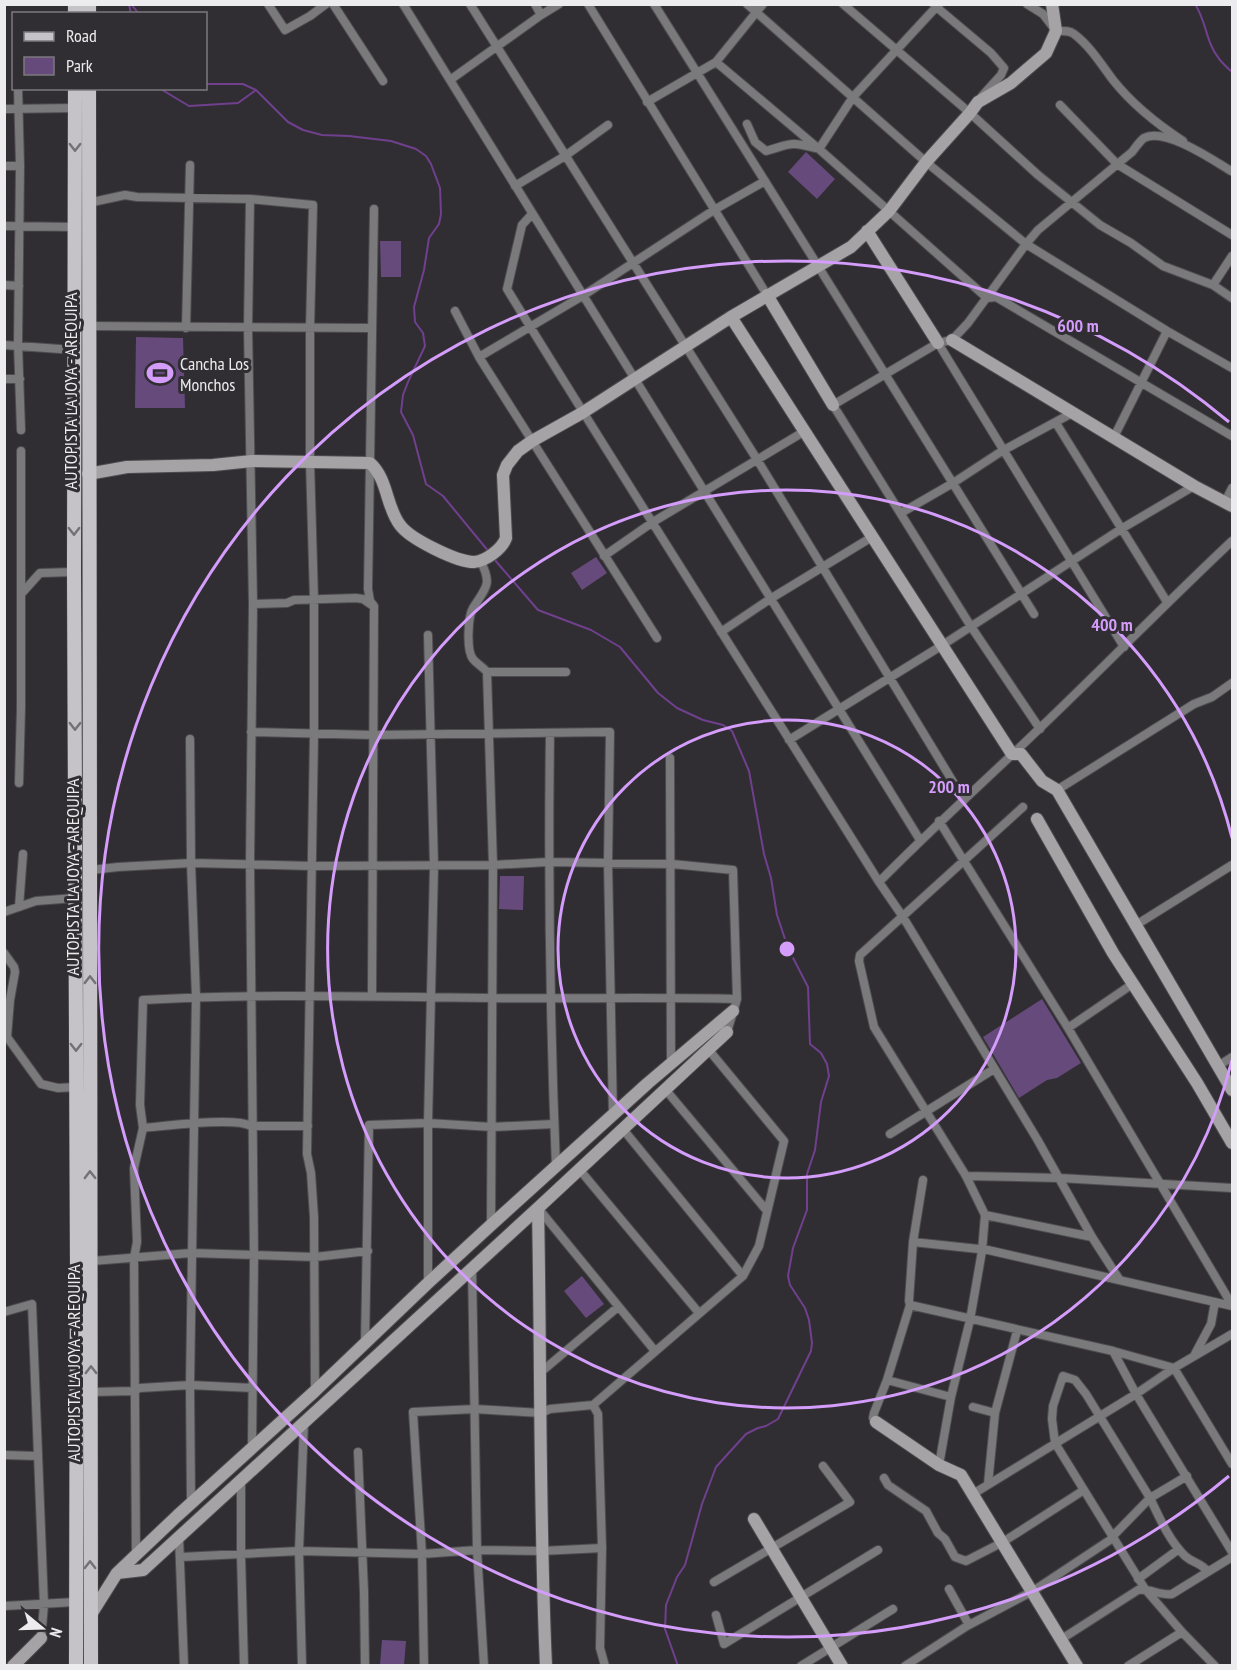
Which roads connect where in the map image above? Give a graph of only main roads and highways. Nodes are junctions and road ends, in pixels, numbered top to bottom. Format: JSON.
{"nodes":[{"id":1,"x":75,"y":90,"type":"edge"},
{"id":2,"x":89,"y":90,"type":"edge"},
{"id":3,"x":76,"y":1665,"type":"edge"},
{"id":4,"x":91,"y":1665,"type":"edge"}],
"edges":[{"from":1,"to":3,"type":"main road","name":"AUTOPISTA LA JOYA - AREQUIPA","one_way":true},
{"from":4,"to":2,"type":"main road","name":"AUTOPISTA LA JOYA - AREQUIPA","one_way":true}]}
